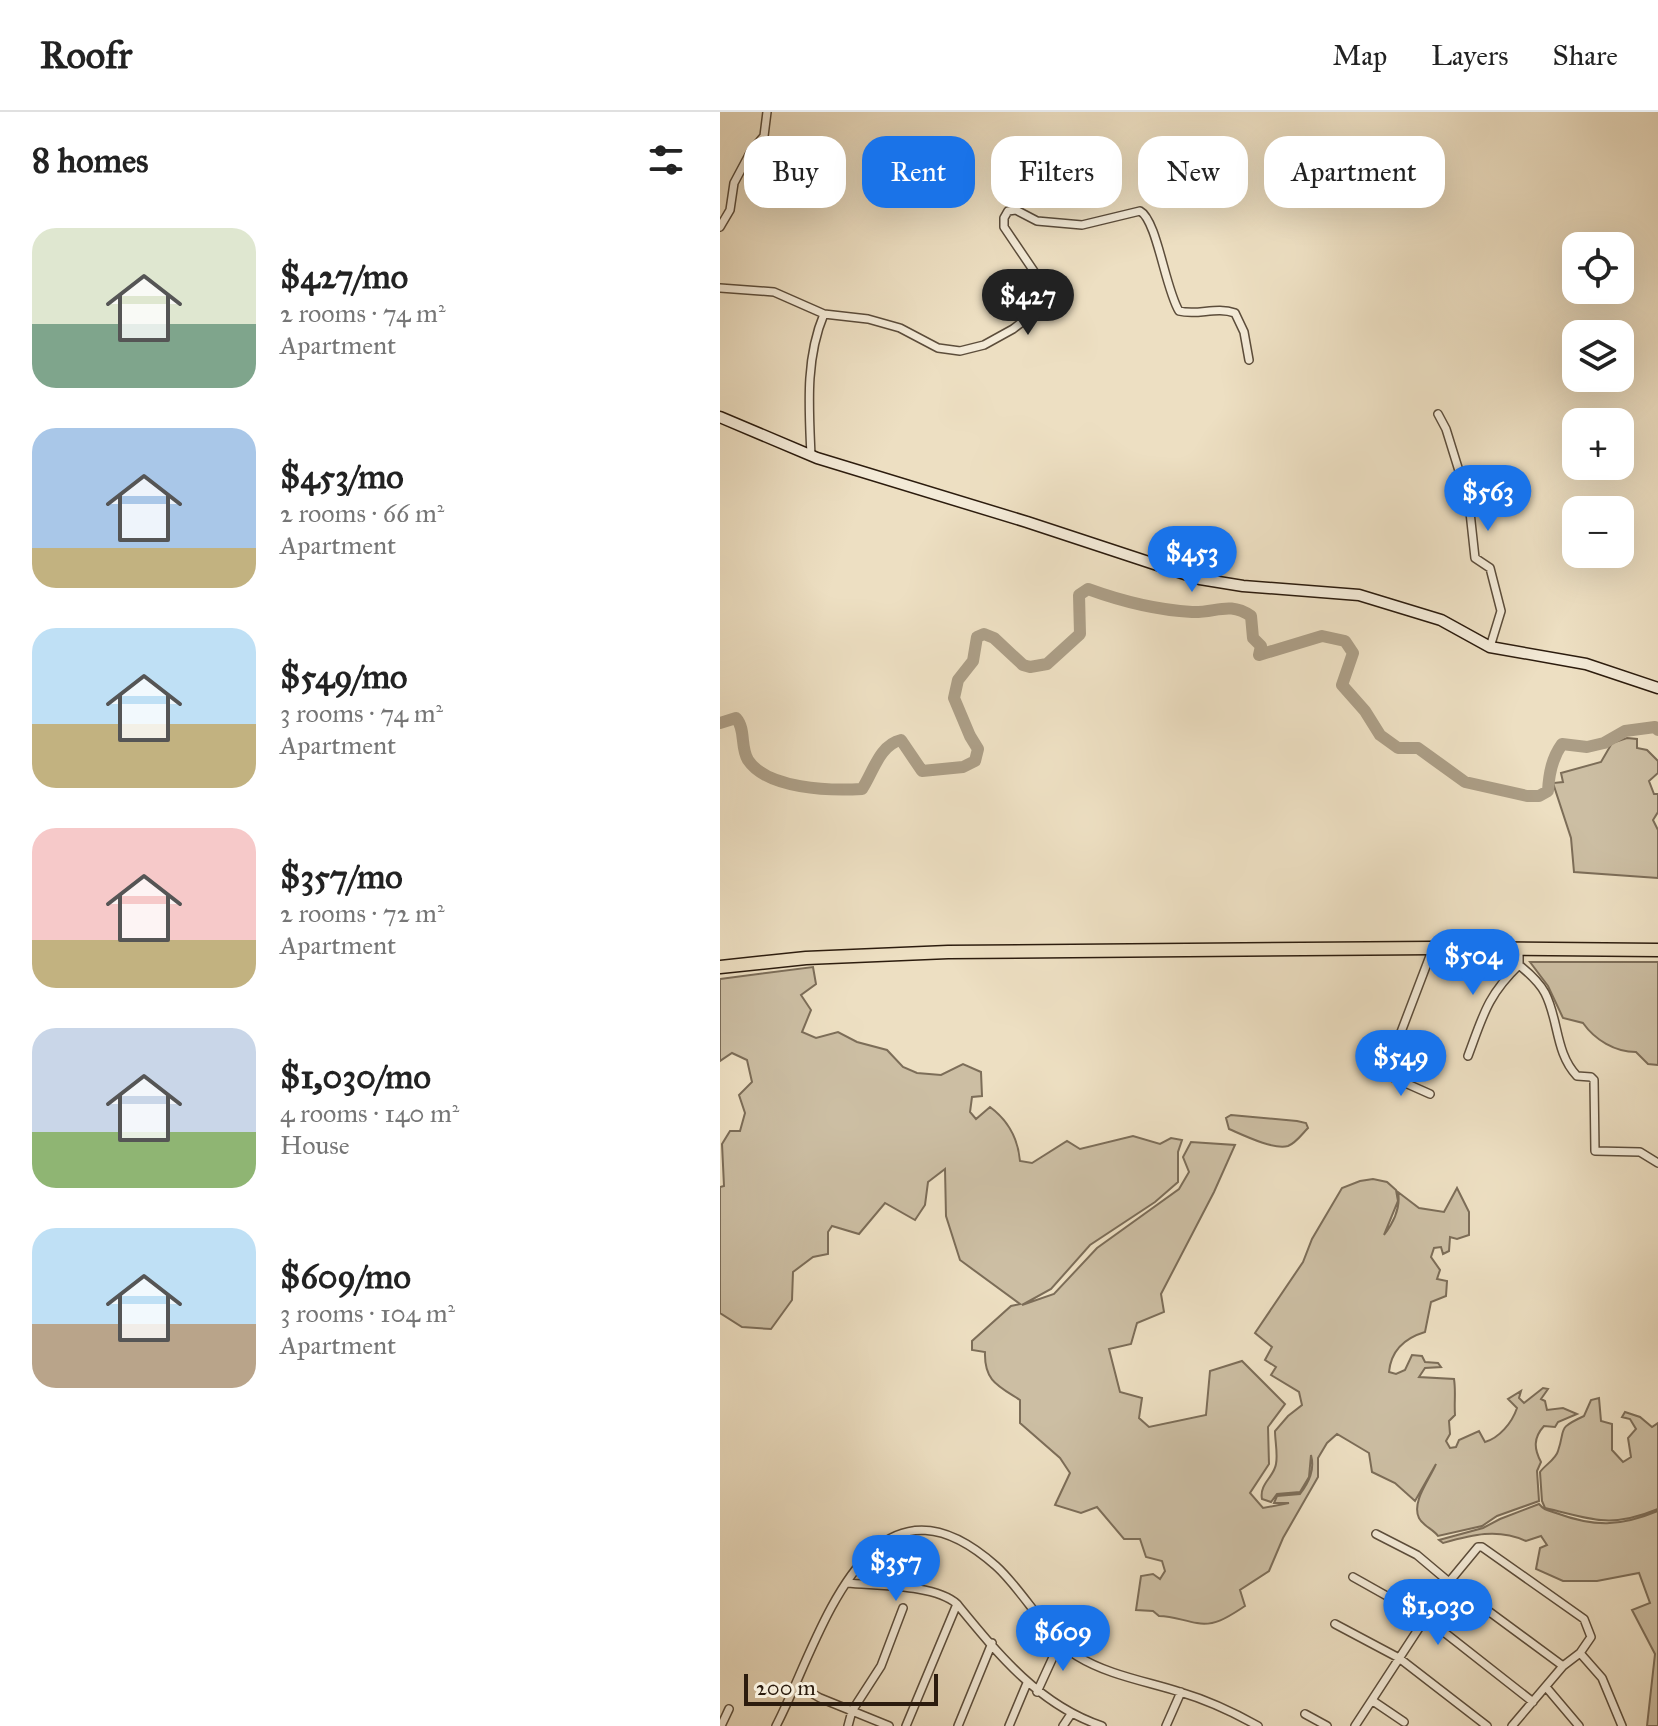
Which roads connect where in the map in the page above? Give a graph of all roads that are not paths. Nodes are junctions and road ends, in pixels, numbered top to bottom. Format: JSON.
{"nodes":[{"id":1,"x":767,"y":112,"type":"edge"},
{"id":2,"x":720,"y":227,"type":"edge"},
{"id":3,"x":720,"y":288,"type":"edge"},
{"id":4,"x":824,"y":314,"type":"junction"},
{"id":5,"x":1249,"y":360,"type":"dead end"},
{"id":6,"x":1438,"y":414,"type":"dead end"},
{"id":7,"x":720,"y":417,"type":"edge"},
{"id":8,"x":811,"y":456,"type":"junction"},
{"id":9,"x":1490,"y":647,"type":"junction"},
{"id":10,"x":1658,"y":688,"type":"edge"},
{"id":11,"x":1433,"y":948,"type":"junction"},
{"id":12,"x":1658,"y":950,"type":"edge"},
{"id":13,"x":1519,"y":951,"type":"junction"},
{"id":14,"x":1519,"y":965,"type":"junction"},
{"id":15,"x":720,"y":967,"type":"edge"},
{"id":16,"x":1468,"y":1056,"type":"dead end"},
{"id":17,"x":1430,"y":1094,"type":"dead end"},
{"id":18,"x":1658,"y":1163,"type":"edge"},
{"id":19,"x":1376,"y":1534,"type":"dead end"},
{"id":20,"x":1353,"y":1577,"type":"dead end"},
{"id":21,"x":1449,"y":1582,"type":"junction"},
{"id":22,"x":847,"y":1583,"type":"junction"},
{"id":23,"x":957,"y":1604,"type":"junction"},
{"id":24,"x":903,"y":1608,"type":"dead end"},
{"id":25,"x":1426,"y":1618,"type":"junction"},
{"id":26,"x":1335,"y":1624,"type":"dead end"},
{"id":27,"x":1060,"y":1642,"type":"junction"},
{"id":28,"x":992,"y":1643,"type":"junction"},
{"id":29,"x":1580,"y":1653,"type":"junction"},
{"id":30,"x":1399,"y":1658,"type":"junction"},
{"id":31,"x":1563,"y":1666,"type":"junction"},
{"id":32,"x":1027,"y":1683,"type":"junction"},
{"id":33,"x":796,"y":1684,"type":"junction"},
{"id":34,"x":1546,"y":1687,"type":"junction"},
{"id":35,"x":1037,"y":1692,"type":"junction"},
{"id":36,"x":1181,"y":1692,"type":"junction"},
{"id":37,"x":1373,"y":1701,"type":"junction"},
{"id":38,"x":1533,"y":1702,"type":"junction"},
{"id":39,"x":729,"y":1709,"type":"dead end"},
{"id":40,"x":852,"y":1711,"type":"junction"},
{"id":41,"x":1071,"y":1714,"type":"junction"},
{"id":42,"x":1305,"y":1714,"type":"dead end"},
{"id":43,"x":1404,"y":1722,"type":"dead end"},
{"id":44,"x":721,"y":1726,"type":"edge"},
{"id":45,"x":776,"y":1726,"type":"edge"},
{"id":46,"x":848,"y":1726,"type":"edge"},
{"id":47,"x":889,"y":1726,"type":"edge"},
{"id":48,"x":906,"y":1726,"type":"edge"},
{"id":49,"x":958,"y":1726,"type":"edge"},
{"id":50,"x":1009,"y":1726,"type":"edge"},
{"id":51,"x":1063,"y":1726,"type":"edge"},
{"id":52,"x":1102,"y":1726,"type":"edge"},
{"id":53,"x":1166,"y":1726,"type":"edge"},
{"id":54,"x":1258,"y":1726,"type":"edge"},
{"id":55,"x":1327,"y":1726,"type":"edge"},
{"id":56,"x":1355,"y":1726,"type":"edge"},
{"id":57,"x":1487,"y":1726,"type":"edge"},
{"id":58,"x":1512,"y":1726,"type":"edge"},
{"id":59,"x":1579,"y":1726,"type":"edge"},
{"id":60,"x":1622,"y":1726,"type":"edge"}],
"edges":[{"from":1,"to":2,"type":"street"},
{"from":3,"to":4,"type":"street"},
{"from":4,"to":5,"type":"street"},
{"from":4,"to":8,"type":"street"},
{"from":6,"to":9,"type":"street"},
{"from":7,"to":8,"type":"main road"},
{"from":8,"to":9,"type":"main road"},
{"from":9,"to":10,"type":"main road"},
{"from":11,"to":13,"type":"highway"},
{"from":11,"to":15,"type":"highway"},
{"from":11,"to":17,"type":"street"},
{"from":12,"to":13,"type":"highway"},
{"from":13,"to":14,"type":"street"},
{"from":14,"to":16,"type":"street"},
{"from":14,"to":18,"type":"street"},
{"from":19,"to":21,"type":"street"},
{"from":20,"to":25,"type":"street"},
{"from":21,"to":25,"type":"street"},
{"from":21,"to":29,"type":"street"},
{"from":21,"to":31,"type":"street"},
{"from":22,"to":23,"type":"street"},
{"from":22,"to":27,"type":"street"},
{"from":22,"to":33,"type":"street"},
{"from":23,"to":28,"type":"street"},
{"from":23,"to":48,"type":"street"},
{"from":24,"to":40,"type":"street"},
{"from":25,"to":30,"type":"street"},
{"from":25,"to":38,"type":"street"},
{"from":26,"to":30,"type":"street"},
{"from":27,"to":35,"type":"street"},
{"from":27,"to":36,"type":"street"},
{"from":28,"to":32,"type":"street"},
{"from":28,"to":49,"type":"street"},
{"from":29,"to":31,"type":"street"},
{"from":29,"to":60,"type":"street"},
{"from":30,"to":37,"type":"street"},
{"from":30,"to":57,"type":"street"},
{"from":31,"to":34,"type":"street"},
{"from":32,"to":35,"type":"street"},
{"from":32,"to":50,"type":"street"},
{"from":33,"to":40,"type":"street"},
{"from":33,"to":45,"type":"street"},
{"from":34,"to":38,"type":"street"},
{"from":34,"to":59,"type":"street"},
{"from":35,"to":41,"type":"street"},
{"from":36,"to":53,"type":"street"},
{"from":36,"to":54,"type":"street"},
{"from":37,"to":43,"type":"street"},
{"from":37,"to":56,"type":"street"},
{"from":38,"to":58,"type":"street"},
{"from":39,"to":44,"type":"street"},
{"from":40,"to":46,"type":"street"},
{"from":40,"to":47,"type":"street"},
{"from":41,"to":51,"type":"street"},
{"from":41,"to":52,"type":"street"},
{"from":42,"to":55,"type":"street"}]}
